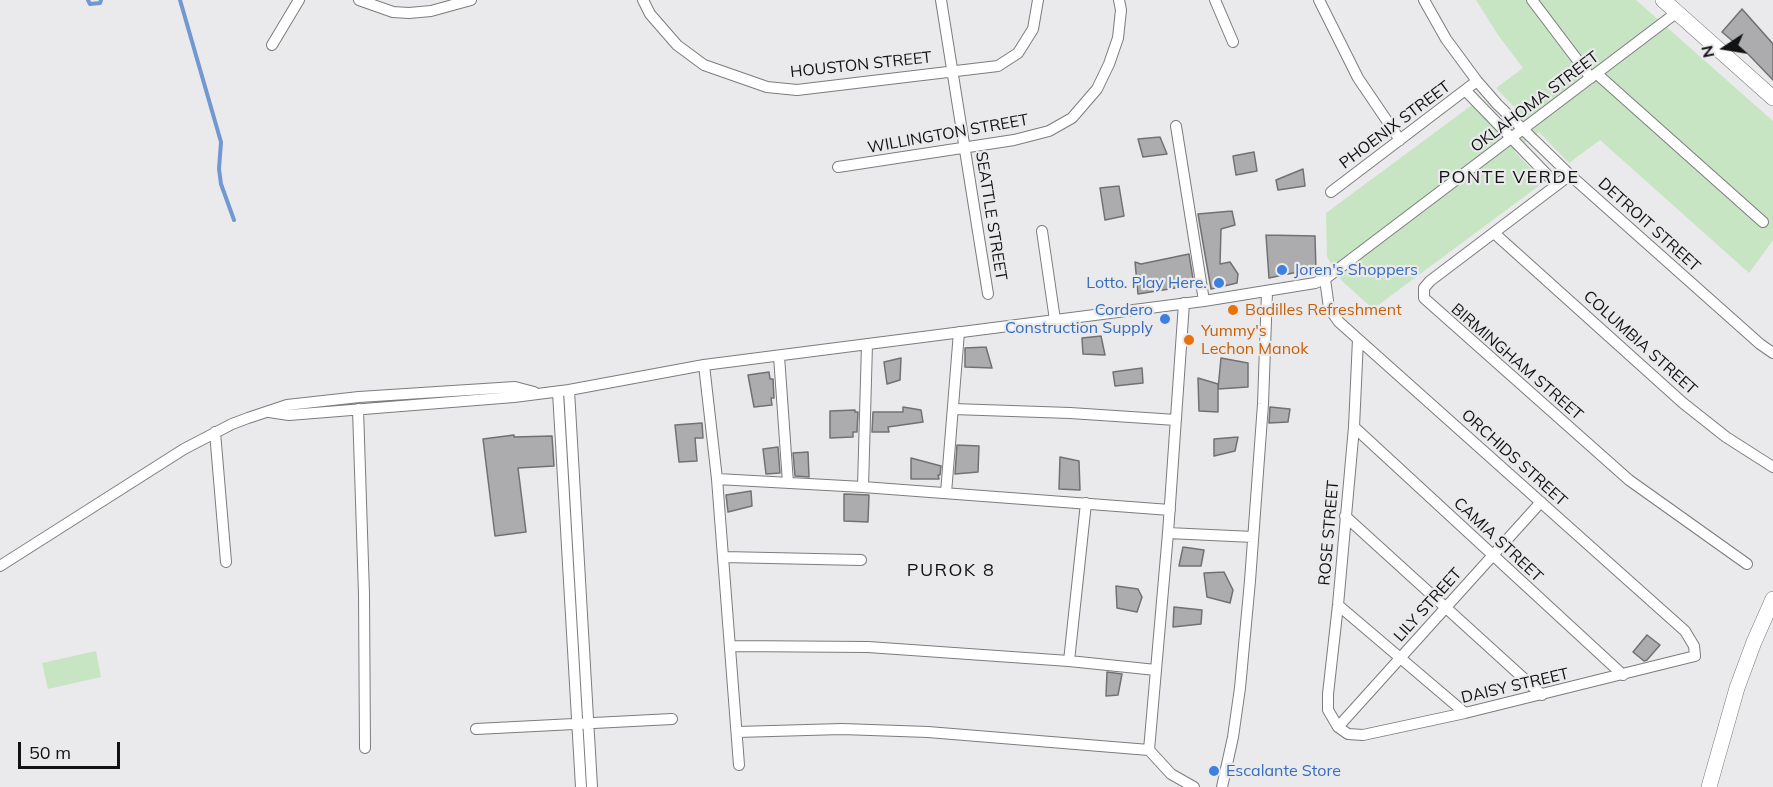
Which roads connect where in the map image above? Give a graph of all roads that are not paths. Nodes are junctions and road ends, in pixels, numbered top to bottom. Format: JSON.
{"nodes":[{"id":1,"x":298,"y":0,"type":"edge"},
{"id":2,"x":359,"y":0,"type":"edge"},
{"id":3,"x":471,"y":0,"type":"edge"},
{"id":4,"x":643,"y":0,"type":"edge"},
{"id":5,"x":941,"y":0,"type":"edge"},
{"id":6,"x":1038,"y":0,"type":"edge"},
{"id":7,"x":1119,"y":0,"type":"edge"},
{"id":8,"x":1215,"y":0,"type":"edge"},
{"id":9,"x":1319,"y":0,"type":"edge"},
{"id":10,"x":1424,"y":0,"type":"edge"},
{"id":11,"x":1532,"y":0,"type":"edge"},
{"id":12,"x":1663,"y":0,"type":"edge"},
{"id":13,"x":1676,"y":13,"type":"junction"},
{"id":14,"x":1233,"y":42,"type":"dead end"},
{"id":15,"x":272,"y":45,"type":"dead end"},
{"id":16,"x":953,"y":71,"type":"junction"},
{"id":17,"x":1594,"y":76,"type":"junction"},
{"id":18,"x":1477,"y":81,"type":"junction"},
{"id":19,"x":1466,"y":90,"type":"junction"},
{"id":20,"x":1773,"y":98,"type":"edge"},
{"id":21,"x":1176,"y":126,"type":"dead end"},
{"id":22,"x":1523,"y":130,"type":"junction"},
{"id":23,"x":1511,"y":139,"type":"junction"},
{"id":24,"x":1400,"y":140,"type":"junction"},
{"id":25,"x":965,"y":148,"type":"junction"},
{"id":26,"x":838,"y":167,"type":"dead end"},
{"id":27,"x":1570,"y":175,"type":"junction"},
{"id":28,"x":1557,"y":185,"type":"junction"},
{"id":29,"x":1331,"y":192,"type":"dead end"},
{"id":30,"x":1763,"y":222,"type":"dead end"},
{"id":31,"x":1042,"y":231,"type":"dead end"},
{"id":32,"x":1494,"y":233,"type":"junction"},
{"id":33,"x":1325,"y":279,"type":"junction"},
{"id":34,"x":1267,"y":292,"type":"junction"},
{"id":35,"x":988,"y":294,"type":"dead end"},
{"id":36,"x":1204,"y":302,"type":"junction"},
{"id":37,"x":1184,"y":303,"type":"junction"},
{"id":38,"x":1055,"y":320,"type":"junction"},
{"id":39,"x":959,"y":332,"type":"junction"},
{"id":40,"x":1358,"y":339,"type":"junction"},
{"id":41,"x":867,"y":344,"type":"junction"},
{"id":42,"x":1773,"y":353,"type":"edge"},
{"id":43,"x":779,"y":356,"type":"junction"},
{"id":44,"x":704,"y":365,"type":"junction"},
{"id":45,"x":569,"y":390,"type":"junction"},
{"id":46,"x":558,"y":392,"type":"junction"},
{"id":47,"x":536,"y":393,"type":"junction"},
{"id":48,"x":358,"y":409,"type":"junction"},
{"id":49,"x":953,"y":409,"type":"junction"},
{"id":50,"x":269,"y":412,"type":"junction"},
{"id":51,"x":1176,"y":420,"type":"junction"},
{"id":52,"x":1354,"y":428,"type":"junction"},
{"id":53,"x":214,"y":432,"type":"junction"},
{"id":54,"x":1773,"y":467,"type":"edge"},
{"id":55,"x":568,"y":473,"type":"junction"},
{"id":56,"x":717,"y":479,"type":"junction"},
{"id":57,"x":788,"y":483,"type":"junction"},
{"id":58,"x":863,"y":487,"type":"junction"},
{"id":59,"x":946,"y":493,"type":"junction"},
{"id":60,"x":1541,"y":502,"type":"junction"},
{"id":61,"x":1086,"y":503,"type":"junction"},
{"id":62,"x":1170,"y":510,"type":"junction"},
{"id":63,"x":1345,"y":516,"type":"junction"},
{"id":64,"x":1168,"y":532,"type":"junction"},
{"id":65,"x":1253,"y":537,"type":"junction"},
{"id":66,"x":1493,"y":555,"type":"junction"},
{"id":67,"x":724,"y":556,"type":"junction"},
{"id":68,"x":861,"y":560,"type":"dead end"},
{"id":69,"x":226,"y":562,"type":"dead end"},
{"id":70,"x":1747,"y":564,"type":"dead end"},
{"id":71,"x":0,"y":566,"type":"edge"},
{"id":72,"x":576,"y":598,"type":"junction"},
{"id":73,"x":1773,"y":599,"type":"edge"},
{"id":74,"x":1338,"y":605,"type":"junction"},
{"id":75,"x":1446,"y":608,"type":"junction"},
{"id":76,"x":572,"y":644,"type":"junction"},
{"id":77,"x":584,"y":644,"type":"junction"},
{"id":78,"x":731,"y":646,"type":"junction"},
{"id":79,"x":1696,"y":653,"type":"joint"},
{"id":80,"x":1401,"y":658,"type":"junction"},
{"id":81,"x":1069,"y":661,"type":"junction"},
{"id":82,"x":1156,"y":670,"type":"junction"},
{"id":83,"x":1623,"y":675,"type":"junction"},
{"id":84,"x":1542,"y":695,"type":"junction"},
{"id":85,"x":1465,"y":713,"type":"junction"},
{"id":86,"x":672,"y":718,"type":"dead end"},
{"id":87,"x":589,"y":723,"type":"junction"},
{"id":88,"x":577,"y":724,"type":"junction"},
{"id":89,"x":1338,"y":727,"type":"junction"},
{"id":90,"x":476,"y":729,"type":"dead end"},
{"id":91,"x":737,"y":732,"type":"junction"},
{"id":92,"x":365,"y":748,"type":"dead end"},
{"id":93,"x":1149,"y":750,"type":"junction"},
{"id":94,"x":739,"y":765,"type":"dead end"},
{"id":95,"x":581,"y":787,"type":"edge"},
{"id":96,"x":592,"y":787,"type":"edge"},
{"id":97,"x":1194,"y":787,"type":"edge"},
{"id":98,"x":1222,"y":787,"type":"edge"},
{"id":99,"x":1708,"y":787,"type":"edge"}],
"edges":[{"from":1,"to":15,"type":"street"},
{"from":2,"to":3,"type":"street"},
{"from":4,"to":16,"type":"street","name":"HOUSTON STREET"},
{"from":5,"to":16,"type":"street","name":"SEATTLE STREET"},
{"from":6,"to":16,"type":"street","name":"HOUSTON STREET"},
{"from":7,"to":25,"type":"street","name":"WILLINGTON STREET"},
{"from":8,"to":14,"type":"street"},
{"from":9,"to":24,"type":"street"},
{"from":10,"to":18,"type":"street","name":"DETROIT STREET"},
{"from":11,"to":17,"type":"street"},
{"from":12,"to":13,"type":"main road"},
{"from":13,"to":17,"type":"street","name":"OKLAHOMA STREET"},
{"from":13,"to":20,"type":"main road"},
{"from":16,"to":25,"type":"street","name":"SEATTLE STREET"},
{"from":17,"to":22,"type":"street","name":"OKLAHOMA STREET"},
{"from":17,"to":30,"type":"street"},
{"from":18,"to":19,"type":"street","name":"PHOENIX STREET"},
{"from":18,"to":22,"type":"street","name":"DETROIT STREET"},
{"from":19,"to":23,"type":"street"},
{"from":19,"to":24,"type":"street","name":"PHOENIX STREET"},
{"from":21,"to":36,"type":"street"},
{"from":22,"to":23,"type":"street","name":"OKLAHOMA STREET"},
{"from":22,"to":27,"type":"street","name":"DETROIT STREET"},
{"from":23,"to":28,"type":"street"},
{"from":23,"to":33,"type":"street","name":"OKLAHOMA STREET"},
{"from":24,"to":29,"type":"street","name":"PHOENIX STREET"},
{"from":25,"to":26,"type":"street","name":"WILLINGTON STREET"},
{"from":25,"to":35,"type":"street","name":"SEATTLE STREET"},
{"from":27,"to":28,"type":"street","name":"BIRMINGHAM STREET"},
{"from":27,"to":42,"type":"street","name":"DETROIT STREET"},
{"from":28,"to":32,"type":"street","name":"BIRMINGHAM STREET"},
{"from":31,"to":38,"type":"street"},
{"from":32,"to":54,"type":"street","name":"COLUMBIA STREET"},
{"from":32,"to":70,"type":"street","name":"BIRMINGHAM STREET"},
{"from":33,"to":34,"type":"street"},
{"from":33,"to":40,"type":"street","name":"ORCHIDS STREET"},
{"from":34,"to":36,"type":"street"},
{"from":34,"to":65,"type":"street"},
{"from":36,"to":37,"type":"street"},
{"from":37,"to":38,"type":"street"},
{"from":37,"to":51,"type":"street"},
{"from":38,"to":39,"type":"street"},
{"from":39,"to":41,"type":"street"},
{"from":39,"to":49,"type":"street"},
{"from":40,"to":52,"type":"street","name":"ROSE STREET"},
{"from":40,"to":60,"type":"street","name":"ORCHIDS STREET"},
{"from":41,"to":43,"type":"street"},
{"from":41,"to":58,"type":"street"},
{"from":43,"to":44,"type":"street"},
{"from":43,"to":57,"type":"street"},
{"from":44,"to":45,"type":"street"},
{"from":44,"to":56,"type":"street"},
{"from":45,"to":46,"type":"street"},
{"from":45,"to":55,"type":"street"},
{"from":46,"to":47,"type":"street"},
{"from":46,"to":55,"type":"street"},
{"from":47,"to":48,"type":"street"},
{"from":47,"to":50,"type":"street"},
{"from":48,"to":50,"type":"street"},
{"from":48,"to":92,"type":"street"},
{"from":49,"to":51,"type":"street"},
{"from":49,"to":59,"type":"street"},
{"from":50,"to":53,"type":"street"},
{"from":51,"to":62,"type":"street"},
{"from":52,"to":63,"type":"street","name":"ROSE STREET"},
{"from":52,"to":66,"type":"street","name":"CAMIA STREET"},
{"from":53,"to":69,"type":"street"},
{"from":53,"to":71,"type":"street"},
{"from":55,"to":72,"type":"street"},
{"from":56,"to":57,"type":"street"},
{"from":56,"to":67,"type":"street"},
{"from":57,"to":58,"type":"street"},
{"from":58,"to":59,"type":"street"},
{"from":59,"to":61,"type":"street"},
{"from":60,"to":66,"type":"street","name":"LILY STREET"},
{"from":60,"to":79,"type":"street","name":"ORCHIDS STREET"},
{"from":61,"to":62,"type":"street"},
{"from":61,"to":81,"type":"street"},
{"from":62,"to":64,"type":"street"},
{"from":63,"to":74,"type":"street","name":"ROSE STREET"},
{"from":63,"to":75,"type":"street"},
{"from":64,"to":65,"type":"street"},
{"from":64,"to":82,"type":"street"},
{"from":65,"to":98,"type":"street"},
{"from":66,"to":75,"type":"street","name":"LILY STREET"},
{"from":66,"to":83,"type":"street","name":"CAMIA STREET"},
{"from":67,"to":68,"type":"street"},
{"from":67,"to":78,"type":"street"},
{"from":72,"to":76,"type":"street"},
{"from":72,"to":77,"type":"street"},
{"from":73,"to":99,"type":"main road"},
{"from":74,"to":80,"type":"street"},
{"from":74,"to":89,"type":"street","name":"ROSE STREET"},
{"from":75,"to":80,"type":"street","name":"LILY STREET"},
{"from":75,"to":84,"type":"street"},
{"from":76,"to":77,"type":"street"},
{"from":76,"to":88,"type":"street"},
{"from":77,"to":87,"type":"street"},
{"from":78,"to":81,"type":"street"},
{"from":78,"to":91,"type":"street"},
{"from":79,"to":83,"type":"street","name":"DAISY STREET"},
{"from":80,"to":85,"type":"street"},
{"from":80,"to":89,"type":"street","name":"LILY STREET"},
{"from":81,"to":82,"type":"street"},
{"from":82,"to":93,"type":"street"},
{"from":83,"to":84,"type":"street","name":"DAISY STREET"},
{"from":84,"to":85,"type":"street","name":"DAISY STREET"},
{"from":85,"to":89,"type":"street","name":"DAISY STREET"},
{"from":86,"to":87,"type":"street"},
{"from":87,"to":88,"type":"street"},
{"from":87,"to":96,"type":"street"},
{"from":88,"to":90,"type":"street"},
{"from":88,"to":95,"type":"street"},
{"from":91,"to":93,"type":"street"},
{"from":91,"to":94,"type":"street"},
{"from":93,"to":97,"type":"street"}]}
